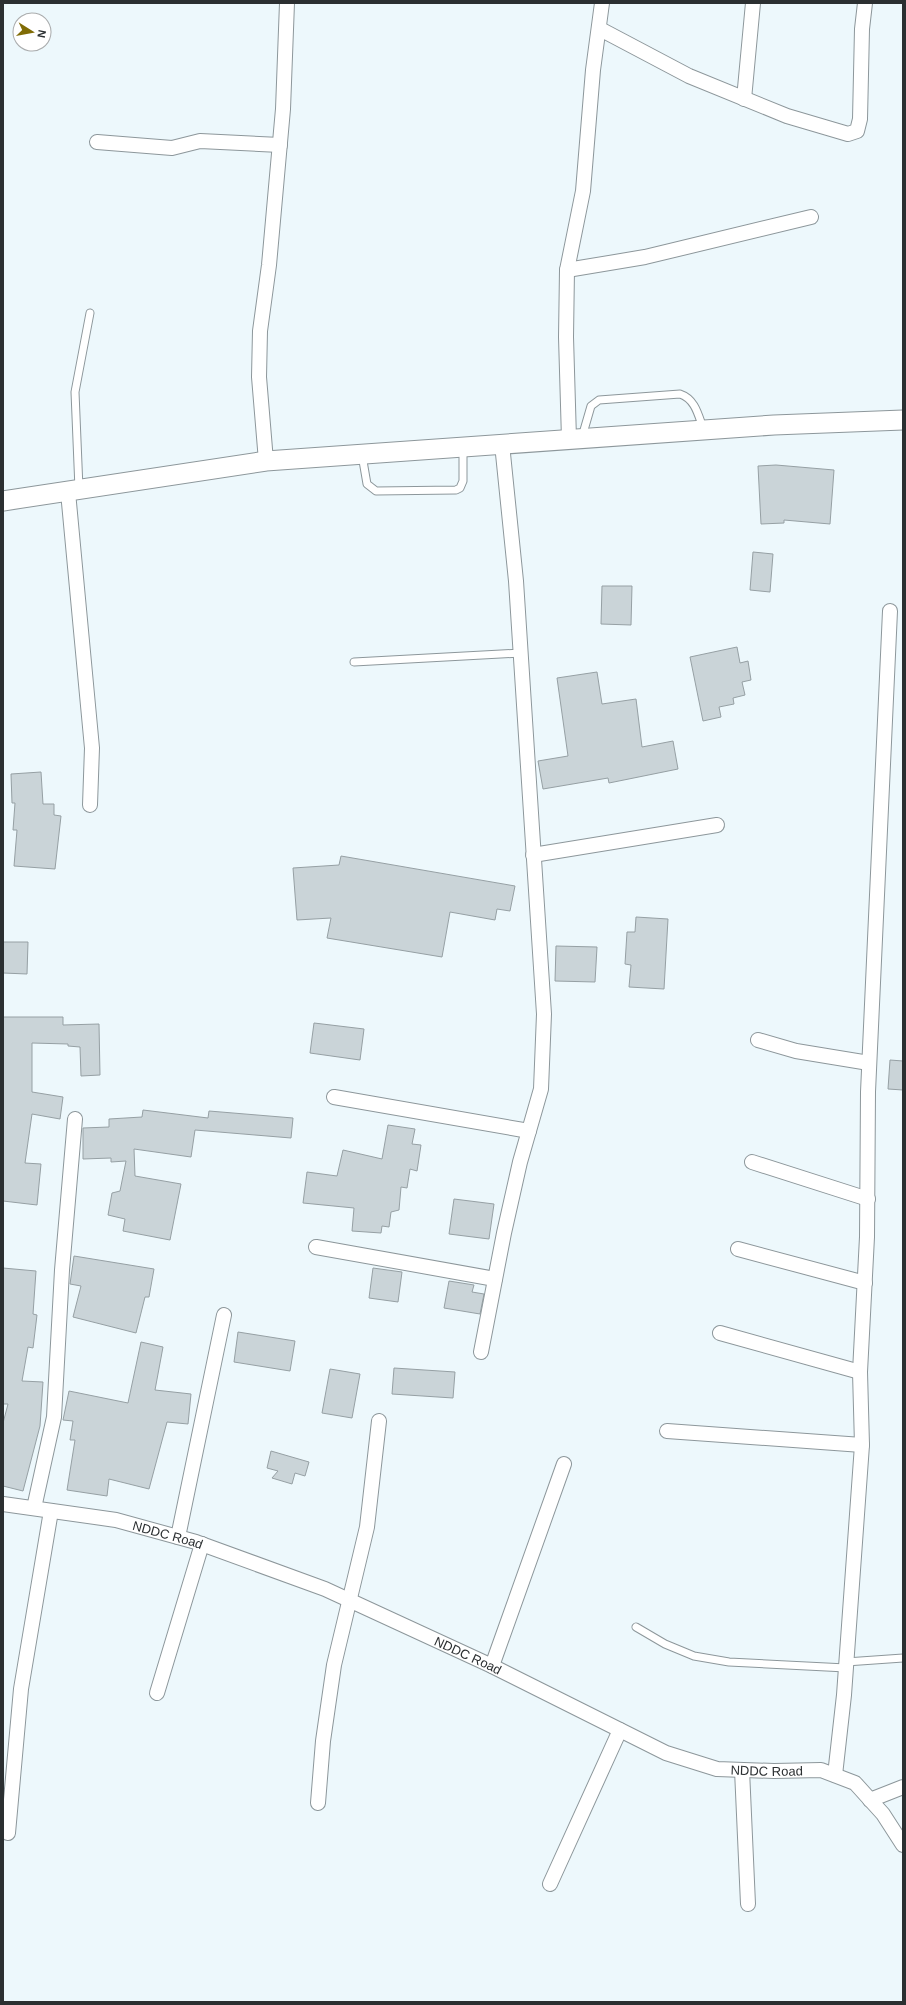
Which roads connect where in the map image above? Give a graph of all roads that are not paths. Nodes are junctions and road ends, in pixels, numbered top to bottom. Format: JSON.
{"nodes":[{"id":1,"x":287,"y":3,"type":"edge"},
{"id":2,"x":602,"y":3,"type":"edge"},
{"id":3,"x":753,"y":3,"type":"edge"},
{"id":4,"x":865,"y":3,"type":"edge"},
{"id":5,"x":600,"y":29,"type":"junction"},
{"id":6,"x":744,"y":99,"type":"junction"},
{"id":7,"x":98,"y":142,"type":"dead end"},
{"id":8,"x":280,"y":145,"type":"junction"},
{"id":9,"x":812,"y":216,"type":"dead end"},
{"id":10,"x":566,"y":270,"type":"junction"},
{"id":11,"x":90,"y":313,"type":"dead end"},
{"id":12,"x":903,"y":420,"type":"edge"},
{"id":13,"x":704,"y":430,"type":"junction"},
{"id":14,"x":575,"y":439,"type":"junction"},
{"id":15,"x":502,"y":444,"type":"junction"},
{"id":16,"x":462,"y":447,"type":"junction"},
{"id":17,"x":362,"y":454,"type":"junction"},
{"id":18,"x":266,"y":461,"type":"junction"},
{"id":19,"x":74,"y":491,"type":"junction"},
{"id":20,"x":3,"y":501,"type":"edge"},
{"id":21,"x":890,"y":611,"type":"dead end"},
{"id":22,"x":521,"y":653,"type":"junction"},
{"id":23,"x":354,"y":662,"type":"dead end"},
{"id":24,"x":90,"y":805,"type":"dead end"},
{"id":25,"x":717,"y":825,"type":"dead end"},
{"id":26,"x":533,"y":855,"type":"junction"},
{"id":27,"x":758,"y":1040,"type":"dead end"},
{"id":28,"x":869,"y":1063,"type":"junction"},
{"id":29,"x":334,"y":1097,"type":"dead end"},
{"id":30,"x":75,"y":1119,"type":"dead end"},
{"id":31,"x":529,"y":1131,"type":"junction"},
{"id":32,"x":752,"y":1162,"type":"dead end"},
{"id":33,"x":868,"y":1199,"type":"junction"},
{"id":34,"x":316,"y":1247,"type":"dead end"},
{"id":35,"x":738,"y":1249,"type":"dead end"},
{"id":36,"x":495,"y":1279,"type":"junction"},
{"id":37,"x":865,"y":1283,"type":"junction"},
{"id":38,"x":224,"y":1315,"type":"dead end"},
{"id":39,"x":720,"y":1333,"type":"dead end"},
{"id":40,"x":481,"y":1352,"type":"dead end"},
{"id":41,"x":860,"y":1372,"type":"junction"},
{"id":42,"x":379,"y":1421,"type":"dead end"},
{"id":43,"x":667,"y":1431,"type":"dead end"},
{"id":44,"x":862,"y":1444,"type":"junction"},
{"id":45,"x":564,"y":1464,"type":"dead end"},
{"id":46,"x":3,"y":1504,"type":"edge"},
{"id":47,"x":34,"y":1508,"type":"junction"},
{"id":48,"x":51,"y":1510,"type":"junction"},
{"id":49,"x":178,"y":1537,"type":"junction"},
{"id":50,"x":202,"y":1544,"type":"junction"},
{"id":51,"x":349,"y":1600,"type":"junction"},
{"id":52,"x":636,"y":1627,"type":"dead end"},
{"id":53,"x":903,"y":1658,"type":"edge"},
{"id":54,"x":846,"y":1665,"type":"junction"},
{"id":55,"x":492,"y":1666,"type":"junction"},
{"id":56,"x":157,"y":1693,"type":"dead end"},
{"id":57,"x":620,"y":1730,"type":"junction"},
{"id":58,"x":742,"y":1770,"type":"junction"},
{"id":59,"x":835,"y":1775,"type":"junction"},
{"id":60,"x":903,"y":1787,"type":"edge"},
{"id":61,"x":870,"y":1800,"type":"junction"},
{"id":62,"x":318,"y":1803,"type":"dead end"},
{"id":63,"x":8,"y":1833,"type":"dead end"},
{"id":64,"x":903,"y":1845,"type":"edge"},
{"id":65,"x":550,"y":1884,"type":"dead end"},
{"id":66,"x":748,"y":1904,"type":"dead end"}],
"edges":[{"from":1,"to":8,"type":"street"},
{"from":2,"to":5,"type":"street"},
{"from":3,"to":6,"type":"street"},
{"from":4,"to":6,"type":"street"},
{"from":5,"to":6,"type":"street"},
{"from":5,"to":10,"type":"street"},
{"from":7,"to":8,"type":"street"},
{"from":8,"to":18,"type":"street"},
{"from":9,"to":10,"type":"street"},
{"from":10,"to":14,"type":"street"},
{"from":11,"to":19,"type":"lane"},
{"from":12,"to":13,"type":"street"},
{"from":13,"to":14,"type":"street"},
{"from":13,"to":14,"type":"lane"},
{"from":14,"to":15,"type":"street"},
{"from":15,"to":16,"type":"street"},
{"from":15,"to":22,"type":"street"},
{"from":16,"to":17,"type":"street"},
{"from":16,"to":17,"type":"lane"},
{"from":17,"to":18,"type":"street"},
{"from":18,"to":19,"type":"street"},
{"from":19,"to":20,"type":"street"},
{"from":19,"to":24,"type":"street"},
{"from":21,"to":28,"type":"street"},
{"from":22,"to":23,"type":"lane"},
{"from":22,"to":26,"type":"street"},
{"from":25,"to":26,"type":"street"},
{"from":26,"to":31,"type":"street"},
{"from":27,"to":28,"type":"street"},
{"from":28,"to":33,"type":"street"},
{"from":29,"to":31,"type":"street"},
{"from":30,"to":47,"type":"street"},
{"from":31,"to":36,"type":"street"},
{"from":32,"to":33,"type":"street"},
{"from":33,"to":37,"type":"street"},
{"from":34,"to":36,"type":"street"},
{"from":35,"to":37,"type":"street"},
{"from":36,"to":40,"type":"street"},
{"from":37,"to":41,"type":"street"},
{"from":38,"to":49,"type":"street"},
{"from":39,"to":41,"type":"street"},
{"from":41,"to":44,"type":"street"},
{"from":42,"to":51,"type":"street"},
{"from":43,"to":44,"type":"street"},
{"from":44,"to":54,"type":"street"},
{"from":45,"to":55,"type":"street"},
{"from":46,"to":47,"type":"street","name":"NDDC Road"},
{"from":47,"to":48,"type":"street","name":"NDDC Road"},
{"from":48,"to":49,"type":"street","name":"NDDC Road"},
{"from":48,"to":63,"type":"street"},
{"from":49,"to":50,"type":"street","name":"NDDC Road"},
{"from":50,"to":51,"type":"street","name":"NDDC Road"},
{"from":50,"to":56,"type":"street"},
{"from":51,"to":55,"type":"street","name":"NDDC Road"},
{"from":51,"to":62,"type":"street"},
{"from":52,"to":54,"type":"lane"},
{"from":53,"to":54,"type":"lane"},
{"from":54,"to":59,"type":"street"},
{"from":55,"to":57,"type":"street","name":"NDDC Road"},
{"from":57,"to":58,"type":"street","name":"NDDC Road"},
{"from":57,"to":65,"type":"street"},
{"from":58,"to":59,"type":"street","name":"NDDC Road"},
{"from":58,"to":66,"type":"street"},
{"from":59,"to":61,"type":"street","name":"NDDC Road"},
{"from":60,"to":61,"type":"street"},
{"from":61,"to":64,"type":"street","name":"NDDC Road"}]}
